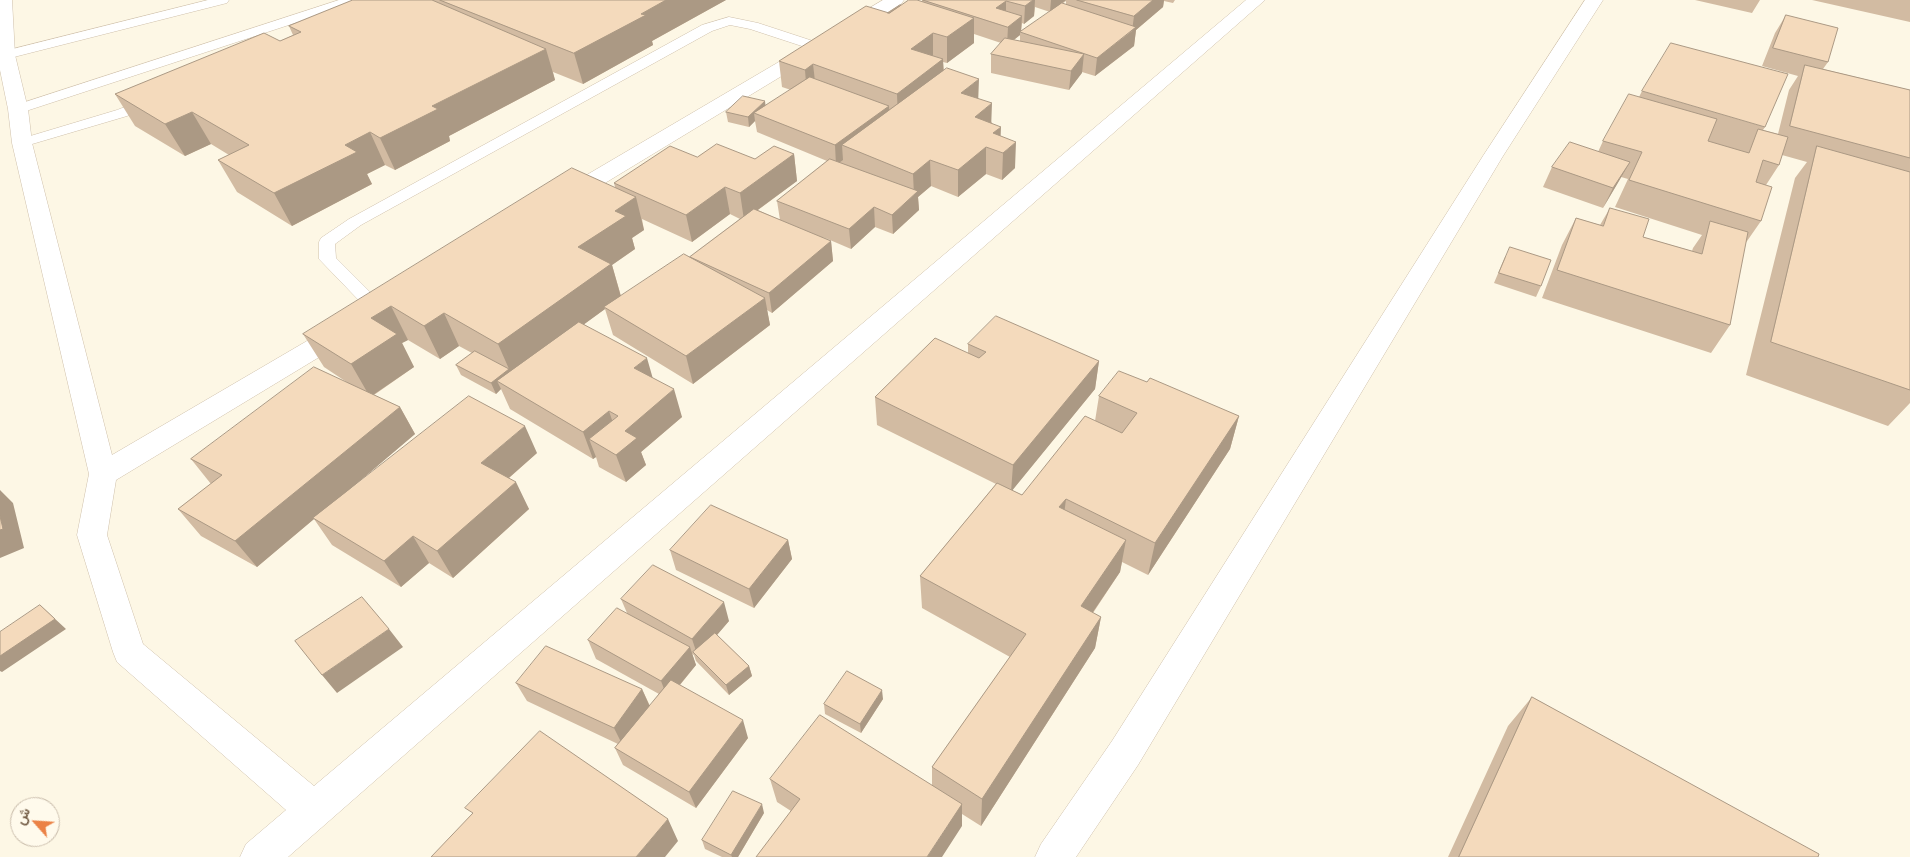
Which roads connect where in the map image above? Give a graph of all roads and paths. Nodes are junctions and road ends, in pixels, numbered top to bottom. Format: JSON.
{"nodes":[{"id":1,"x":2,"y":0,"type":"edge"},
{"id":2,"x":223,"y":0,"type":"edge"},
{"id":3,"x":352,"y":0,"type":"edge"},
{"id":4,"x":894,"y":0,"type":"edge"},
{"id":5,"x":1256,"y":0,"type":"edge"},
{"id":6,"x":1594,"y":0,"type":"edge"},
{"id":7,"x":817,"y":47,"type":"junction"},
{"id":8,"x":3,"y":56,"type":"edge"},
{"id":9,"x":168,"y":95,"type":"edge"},
{"id":10,"x":18,"y":109,"type":"junction"},
{"id":11,"x":22,"y":143,"type":"junction"},
{"id":12,"x":547,"y":208,"type":"edge"},
{"id":13,"x":387,"y":304,"type":"joint"},
{"id":14,"x":103,"y":474,"type":"junction"},
{"id":15,"x":314,"y":810,"type":"junction"},
{"id":16,"x":259,"y":857,"type":"edge"},
{"id":17,"x":1054,"y":857,"type":"edge"}],
"edges":[{"from":1,"to":8,"type":"street"},
{"from":2,"to":8,"type":"lane"},
{"from":3,"to":10,"type":"lane"},
{"from":4,"to":7,"type":"street"},
{"from":5,"to":15,"type":"street"},
{"from":6,"to":17,"type":"street"},
{"from":7,"to":12,"type":"street"},
{"from":7,"to":13,"type":"lane"},
{"from":8,"to":10,"type":"street"},
{"from":9,"to":11,"type":"lane"},
{"from":10,"to":11,"type":"street"},
{"from":11,"to":14,"type":"street"},
{"from":13,"to":14,"type":"street"},
{"from":14,"to":15,"type":"street"},
{"from":15,"to":16,"type":"street"}]}
